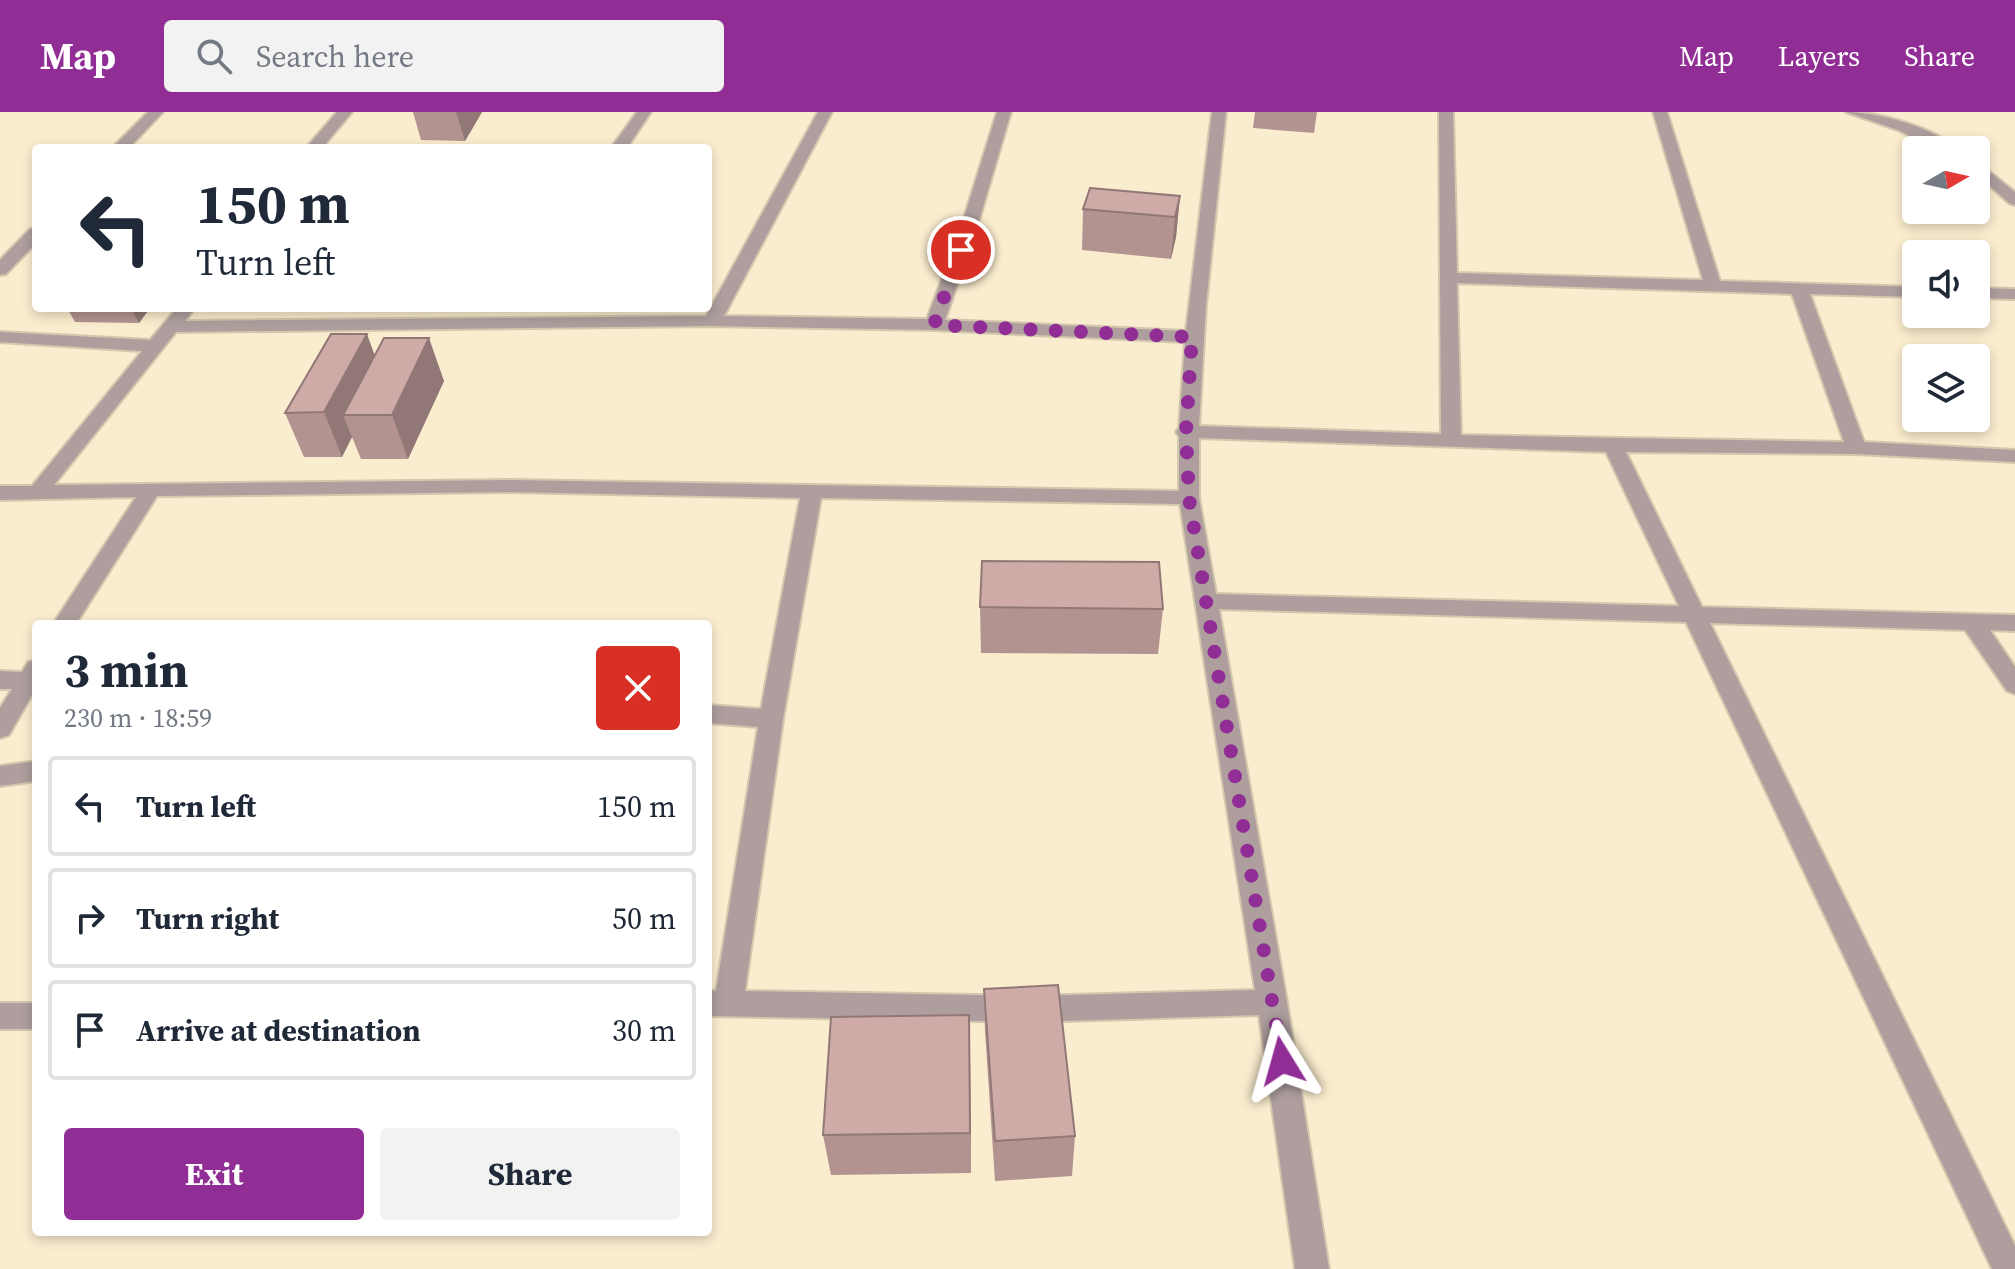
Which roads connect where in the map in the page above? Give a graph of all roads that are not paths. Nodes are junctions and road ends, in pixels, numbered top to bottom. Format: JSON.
{"nodes":[{"id":1,"x":156,"y":112,"type":"edge"},
{"id":2,"x":345,"y":112,"type":"edge"},
{"id":3,"x":644,"y":112,"type":"edge"},
{"id":4,"x":825,"y":112,"type":"edge"},
{"id":5,"x":1004,"y":112,"type":"edge"},
{"id":6,"x":1219,"y":112,"type":"edge"},
{"id":7,"x":1446,"y":112,"type":"edge"},
{"id":8,"x":1660,"y":112,"type":"edge"},
{"id":9,"x":1853,"y":112,"type":"edge"},
{"id":10,"x":1921,"y":136,"type":"edge"},
{"id":11,"x":124,"y":144,"type":"edge"},
{"id":12,"x":317,"y":144,"type":"edge"},
{"id":13,"x":622,"y":144,"type":"edge"},
{"id":14,"x":1990,"y":178,"type":"edge"},
{"id":15,"x":2015,"y":200,"type":"edge"},
{"id":16,"x":32,"y":237,"type":"edge"},
{"id":17,"x":0,"y":270,"type":"edge"},
{"id":18,"x":1448,"y":278,"type":"junction"},
{"id":19,"x":1713,"y":285,"type":"junction"},
{"id":20,"x":1799,"y":289,"type":"junction"},
{"id":21,"x":1902,"y":292,"type":"edge"},
{"id":22,"x":1990,"y":293,"type":"edge"},
{"id":23,"x":2015,"y":294,"type":"edge"},
{"id":24,"x":183,"y":312,"type":"edge"},
{"id":25,"x":712,"y":321,"type":"junction"},
{"id":26,"x":934,"y":325,"type":"junction"},
{"id":27,"x":172,"y":327,"type":"junction"},
{"id":28,"x":0,"y":337,"type":"edge"},
{"id":29,"x":1192,"y":337,"type":"junction"},
{"id":30,"x":156,"y":346,"type":"junction"},
{"id":31,"x":1186,"y":432,"type":"junction"},
{"id":32,"x":1451,"y":438,"type":"junction"},
{"id":33,"x":1613,"y":446,"type":"junction"},
{"id":34,"x":1856,"y":448,"type":"junction"},
{"id":35,"x":2015,"y":456,"type":"edge"},
{"id":36,"x":812,"y":489,"type":"junction"},
{"id":37,"x":151,"y":490,"type":"junction"},
{"id":38,"x":0,"y":493,"type":"edge"},
{"id":39,"x":37,"y":493,"type":"junction"},
{"id":40,"x":1189,"y":498,"type":"junction"},
{"id":41,"x":1208,"y":601,"type":"junction"},
{"id":42,"x":1693,"y":614,"type":"junction"},
{"id":43,"x":67,"y":620,"type":"edge"},
{"id":44,"x":1972,"y":622,"type":"junction"},
{"id":45,"x":2015,"y":623,"type":"edge"},
{"id":46,"x":32,"y":674,"type":"edge"},
{"id":47,"x":0,"y":680,"type":"edge"},
{"id":48,"x":2015,"y":685,"type":"edge"},
{"id":49,"x":712,"y":714,"type":"edge"},
{"id":50,"x":771,"y":719,"type":"junction"},
{"id":51,"x":0,"y":729,"type":"edge"},
{"id":52,"x":32,"y":772,"type":"edge"},
{"id":53,"x":0,"y":776,"type":"edge"},
{"id":54,"x":1273,"y":1002,"type":"junction"},
{"id":55,"x":719,"y":1003,"type":"edge"},
{"id":56,"x":0,"y":1016,"type":"edge"},
{"id":57,"x":32,"y":1016,"type":"edge"},
{"id":58,"x":1312,"y":1269,"type":"edge"},
{"id":59,"x":2009,"y":1269,"type":"edge"}],
"edges":[{"from":1,"to":11,"type":"street"},
{"from":2,"to":12,"type":"street"},
{"from":3,"to":13,"type":"street"},
{"from":4,"to":25,"type":"street"},
{"from":5,"to":26,"type":"street"},
{"from":6,"to":29,"type":"street"},
{"from":7,"to":18,"type":"street"},
{"from":8,"to":19,"type":"street"},
{"from":9,"to":10,"type":"street"},
{"from":14,"to":15,"type":"street"},
{"from":16,"to":17,"type":"street"},
{"from":18,"to":19,"type":"street"},
{"from":18,"to":32,"type":"street"},
{"from":19,"to":20,"type":"street"},
{"from":20,"to":21,"type":"street"},
{"from":20,"to":34,"type":"street"},
{"from":22,"to":23,"type":"street"},
{"from":24,"to":27,"type":"street"},
{"from":25,"to":26,"type":"street"},
{"from":25,"to":27,"type":"street"},
{"from":26,"to":29,"type":"street"},
{"from":27,"to":30,"type":"street"},
{"from":28,"to":30,"type":"street"},
{"from":29,"to":31,"type":"street"},
{"from":30,"to":39,"type":"street"},
{"from":31,"to":32,"type":"street"},
{"from":31,"to":40,"type":"street"},
{"from":32,"to":33,"type":"street"},
{"from":33,"to":34,"type":"street"},
{"from":33,"to":42,"type":"street"},
{"from":34,"to":35,"type":"street"},
{"from":36,"to":37,"type":"street"},
{"from":36,"to":40,"type":"street"},
{"from":36,"to":50,"type":"street"},
{"from":37,"to":39,"type":"street"},
{"from":37,"to":43,"type":"street"},
{"from":38,"to":39,"type":"street"},
{"from":40,"to":41,"type":"street"},
{"from":41,"to":42,"type":"street"},
{"from":41,"to":54,"type":"street"},
{"from":42,"to":44,"type":"street"},
{"from":42,"to":59,"type":"street"},
{"from":44,"to":45,"type":"street"},
{"from":44,"to":48,"type":"street"},
{"from":46,"to":47,"type":"street"},
{"from":46,"to":51,"type":"street"},
{"from":49,"to":50,"type":"street"},
{"from":50,"to":55,"type":"street"},
{"from":52,"to":53,"type":"street"},
{"from":54,"to":55,"type":"street"},
{"from":54,"to":58,"type":"street"},
{"from":56,"to":57,"type":"street"}]}
